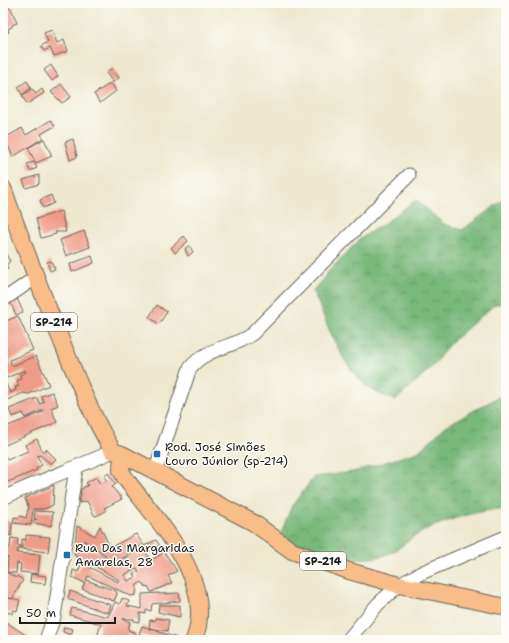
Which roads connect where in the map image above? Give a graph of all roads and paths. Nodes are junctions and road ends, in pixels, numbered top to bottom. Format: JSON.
{"nodes":[{"id":1,"x":409,"y":175,"type":"dead end"},
{"id":2,"x":3,"y":188,"type":"edge"},
{"id":3,"x":35,"y":278,"type":"junction"},
{"id":4,"x":3,"y":300,"type":"edge"},
{"id":5,"x":117,"y":453,"type":"junction"},
{"id":6,"x":76,"y":468,"type":"junction"},
{"id":7,"x":155,"y":472,"type":"junction"},
{"id":8,"x":3,"y":498,"type":"edge"},
{"id":9,"x":506,"y":537,"type":"edge"},
{"id":10,"x":399,"y":585,"type":"junction"},
{"id":11,"x":506,"y":607,"type":"edge"},
{"id":12,"x":46,"y":640,"type":"edge"},
{"id":13,"x":194,"y":640,"type":"edge"},
{"id":14,"x":348,"y":640,"type":"edge"}],
"edges":[{"from":1,"to":7,"type":"street"},
{"from":2,"to":3,"type":"main road","number":"SP-214"},
{"from":3,"to":4,"type":"street"},
{"from":3,"to":5,"type":"main road","number":"SP-214"},
{"from":5,"to":6,"type":"street"},
{"from":5,"to":7,"type":"main road","number":"SP-214"},
{"from":5,"to":13,"type":"main road"},
{"from":6,"to":8,"type":"street"},
{"from":6,"to":12,"type":"street"},
{"from":7,"to":10,"type":"main road","number":"SP-214"},
{"from":9,"to":10,"type":"street"},
{"from":10,"to":11,"type":"main road","number":"SP-214"},
{"from":10,"to":14,"type":"street"}]}
